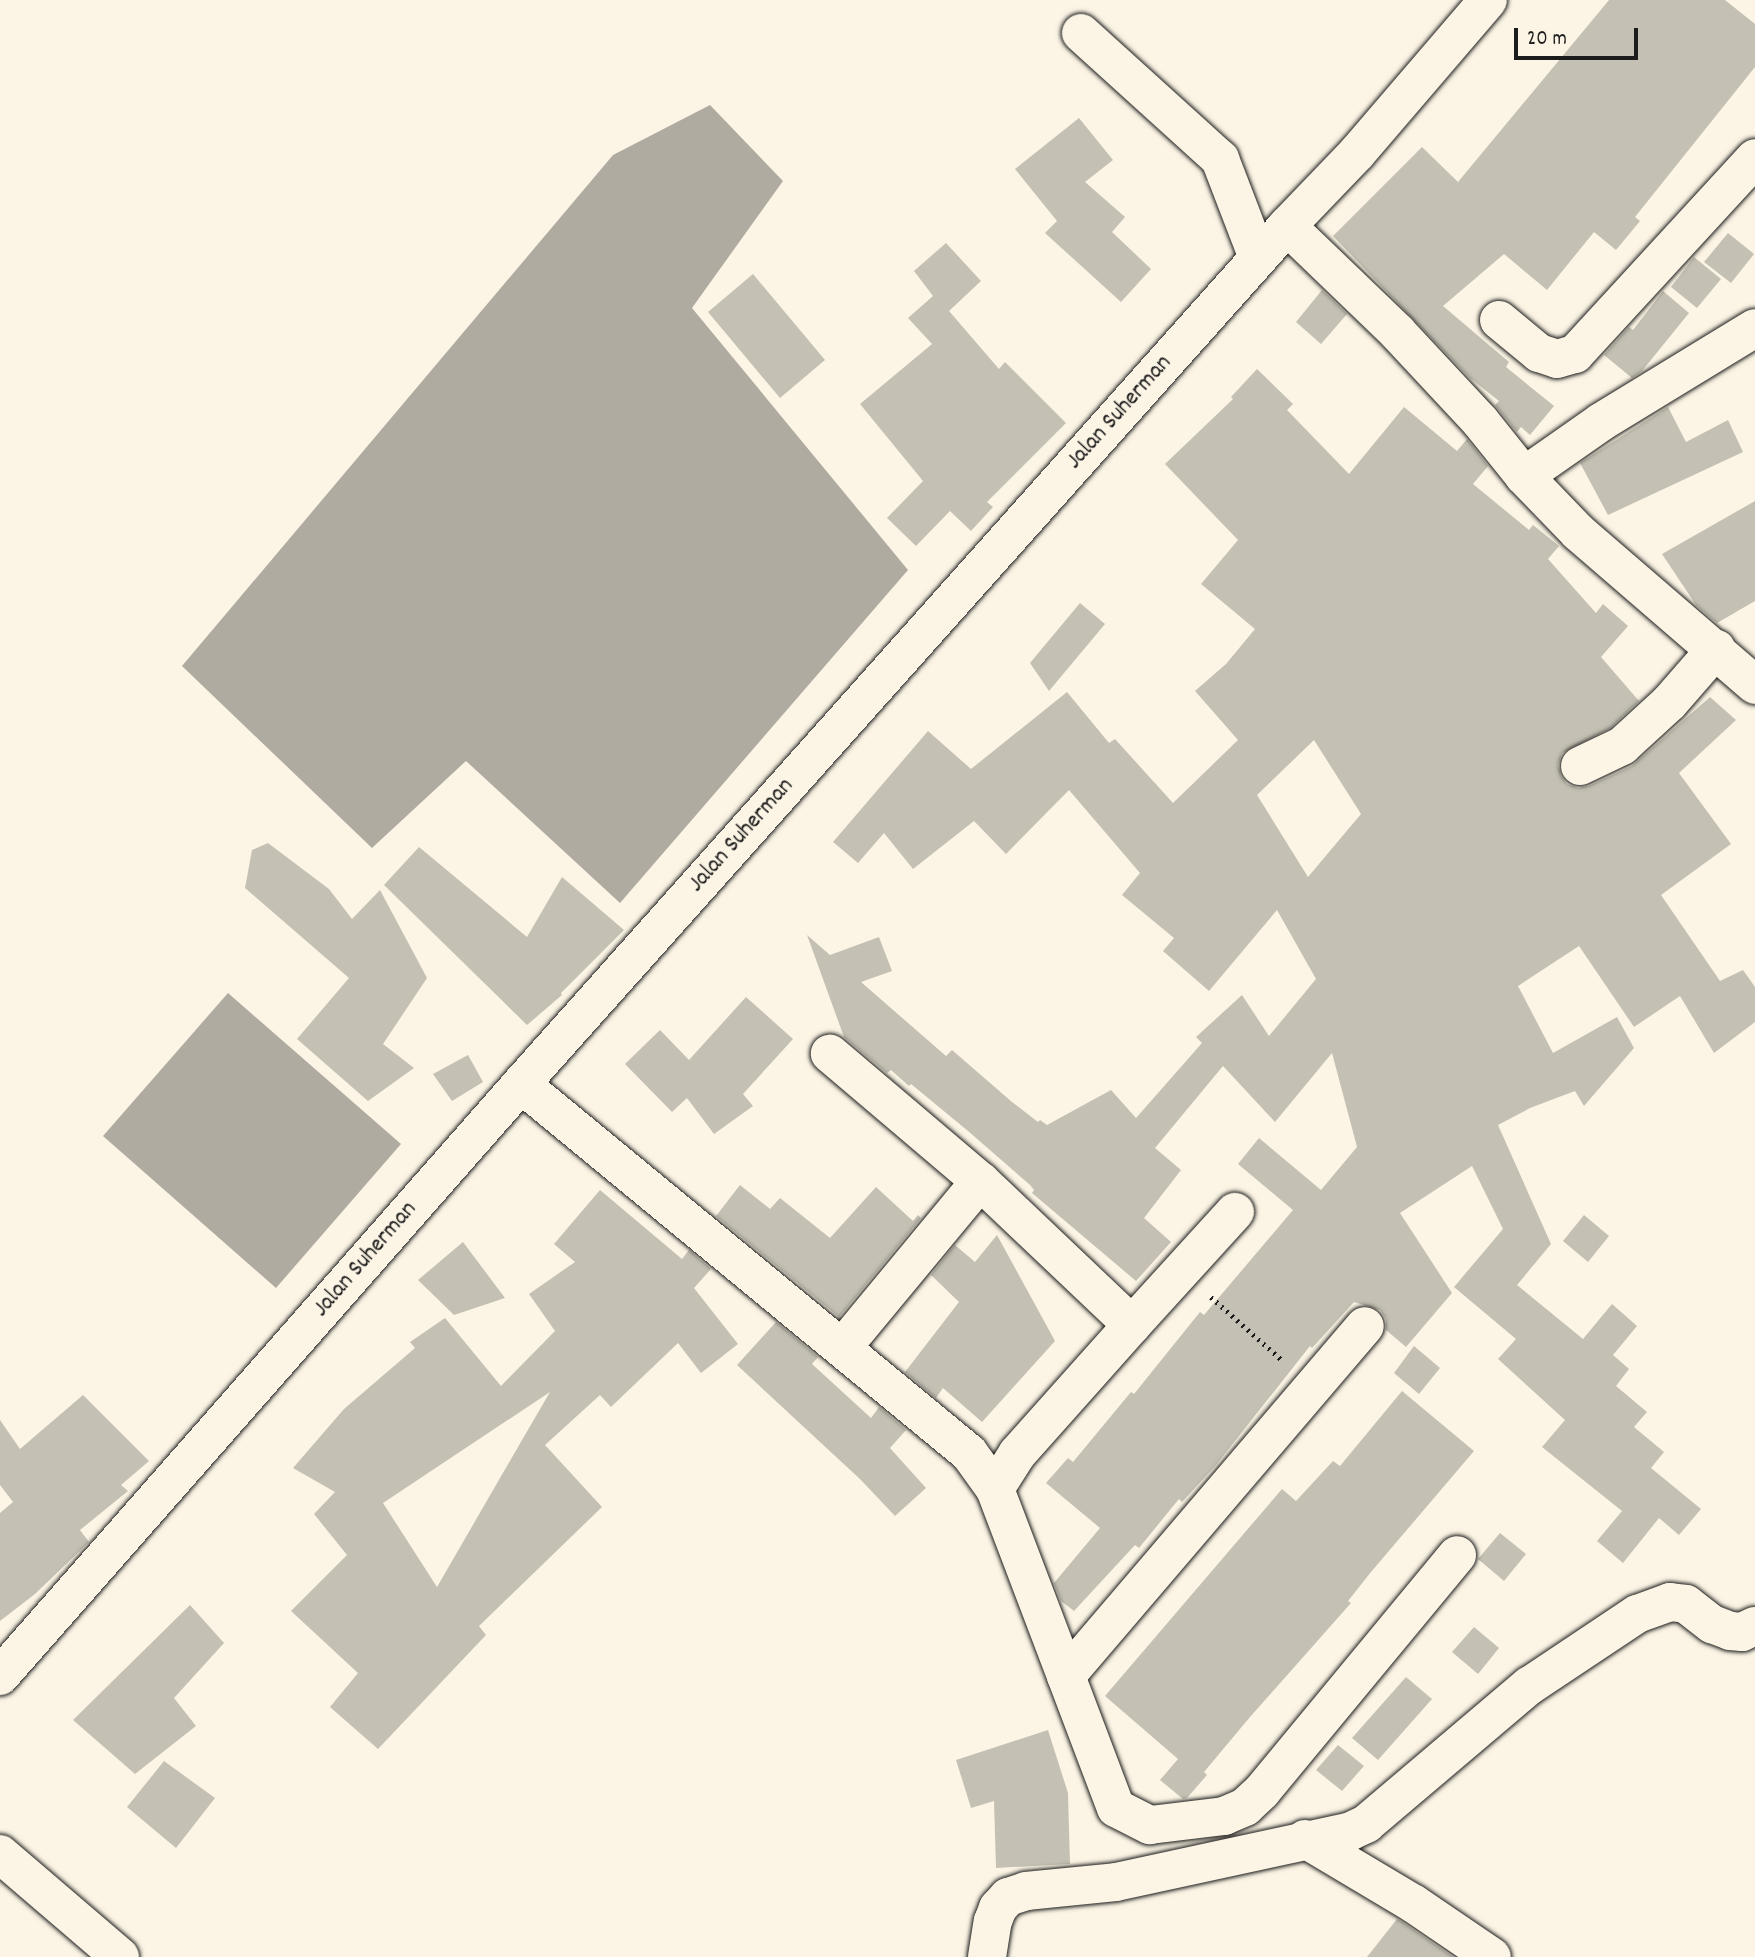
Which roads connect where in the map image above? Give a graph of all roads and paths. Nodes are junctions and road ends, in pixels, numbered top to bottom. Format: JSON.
{"nodes":[{"id":1,"x":1488,"y":0,"type":"edge"},
{"id":2,"x":1082,"y":33,"type":"dead end"},
{"id":3,"x":1755,"y":158,"type":"edge"},
{"id":4,"x":1287,"y":226,"type":"junction"},
{"id":5,"x":1258,"y":258,"type":"junction"},
{"id":6,"x":1499,"y":320,"type":"dead end"},
{"id":7,"x":1755,"y":328,"type":"edge"},
{"id":8,"x":1524,"y":476,"type":"junction"},
{"id":9,"x":1716,"y":649,"type":"junction"},
{"id":10,"x":1755,"y":685,"type":"edge"},
{"id":11,"x":1580,"y":765,"type":"dead end"},
{"id":12,"x":830,"y":1055,"type":"dead end"},
{"id":13,"x":521,"y":1084,"type":"junction"},
{"id":14,"x":980,"y":1181,"type":"junction"},
{"id":15,"x":1236,"y":1212,"type":"dead end"},
{"id":16,"x":1180,"y":1270,"type":"junction"},
{"id":17,"x":1132,"y":1325,"type":"junction"},
{"id":18,"x":1365,"y":1326,"type":"dead end"},
{"id":19,"x":842,"y":1348,"type":"junction"},
{"id":20,"x":1312,"y":1387,"type":"junction"},
{"id":21,"x":995,"y":1489,"type":"junction"},
{"id":22,"x":1457,"y":1555,"type":"dead end"},
{"id":23,"x":1755,"y":1626,"type":"edge"},
{"id":24,"x":0,"y":1676,"type":"edge"},
{"id":25,"x":1066,"y":1676,"type":"junction"},
{"id":26,"x":1305,"y":1839,"type":"junction"},
{"id":27,"x":0,"y":1854,"type":"edge"},
{"id":28,"x":120,"y":1957,"type":"edge"},
{"id":29,"x":987,"y":1957,"type":"edge"},
{"id":30,"x":1492,"y":1957,"type":"edge"}],
"edges":[{"from":1,"to":4,"type":"street","name":"Jalan Suherman"},
{"from":2,"to":5,"type":"street"},
{"from":3,"to":6,"type":"street"},
{"from":4,"to":5,"type":"street","name":"Jalan Suherman"},
{"from":4,"to":8,"type":"street"},
{"from":5,"to":13,"type":"street","name":"Jalan Suherman"},
{"from":7,"to":8,"type":"street"},
{"from":8,"to":9,"type":"street"},
{"from":9,"to":10,"type":"street"},
{"from":9,"to":11,"type":"street"},
{"from":12,"to":14,"type":"street"},
{"from":13,"to":19,"type":"street"},
{"from":13,"to":24,"type":"street","name":"Jalan Suherman"},
{"from":14,"to":17,"type":"street"},
{"from":14,"to":19,"type":"street"},
{"from":15,"to":16,"type":"street"},
{"from":16,"to":17,"type":"street"},
{"from":16,"to":20,"type":"path"},
{"from":17,"to":21,"type":"street"},
{"from":18,"to":20,"type":"street"},
{"from":19,"to":21,"type":"street"},
{"from":20,"to":25,"type":"street"},
{"from":21,"to":25,"type":"street"},
{"from":22,"to":25,"type":"street"},
{"from":23,"to":26,"type":"street"},
{"from":26,"to":29,"type":"street"},
{"from":26,"to":30,"type":"street"},
{"from":27,"to":28,"type":"street"}]}
